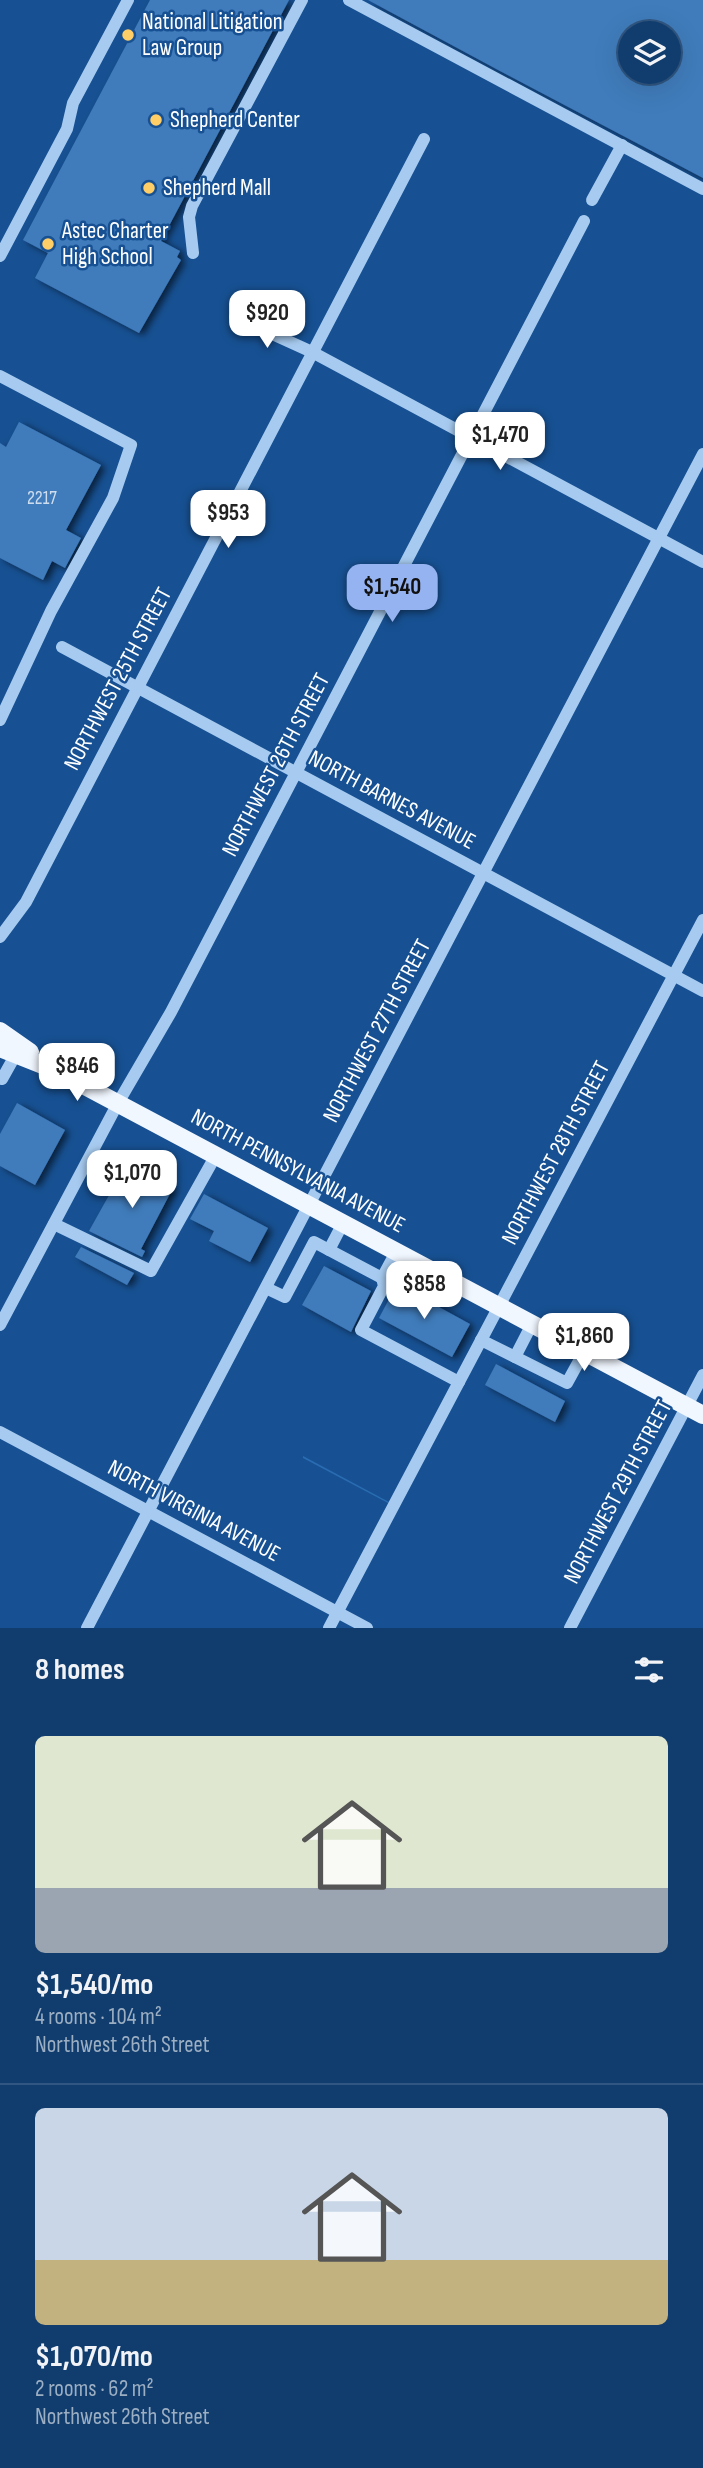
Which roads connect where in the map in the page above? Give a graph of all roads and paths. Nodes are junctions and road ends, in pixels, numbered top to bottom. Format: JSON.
{"nodes":[{"id":1,"x":128,"y":0,"type":"edge"},
{"id":2,"x":302,"y":0,"type":"edge"},
{"id":3,"x":349,"y":0,"type":"edge"},
{"id":4,"x":424,"y":139,"type":"dead end"},
{"id":5,"x":622,"y":145,"type":"junction"},
{"id":6,"x":703,"y":189,"type":"edge"},
{"id":7,"x":592,"y":200,"type":"dead end"},
{"id":8,"x":584,"y":221,"type":"dead end"},
{"id":9,"x":193,"y":253,"type":"dead end"},
{"id":10,"x":0,"y":256,"type":"edge"},
{"id":11,"x":235,"y":317,"type":"dead end"},
{"id":12,"x":312,"y":352,"type":"junction"},
{"id":13,"x":0,"y":376,"type":"edge"},
{"id":14,"x":471,"y":437,"type":"junction"},
{"id":15,"x":703,"y":454,"type":"edge"},
{"id":16,"x":659,"y":538,"type":"junction"},
{"id":17,"x":703,"y":562,"type":"edge"},
{"id":18,"x":62,"y":647,"type":"dead end"},
{"id":19,"x":137,"y":688,"type":"junction"},
{"id":20,"x":0,"y":720,"type":"edge"},
{"id":21,"x":296,"y":773,"type":"junction"},
{"id":22,"x":483,"y":873,"type":"junction"},
{"id":23,"x":703,"y":920,"type":"edge"},
{"id":24,"x":0,"y":937,"type":"edge"},
{"id":25,"x":674,"y":975,"type":"junction"},
{"id":26,"x":703,"y":991,"type":"edge"},
{"id":27,"x":0,"y":1031,"type":"edge"},
{"id":28,"x":8,"y":1051,"type":"edge"},
{"id":29,"x":55,"y":1070,"type":"junction"},
{"id":30,"x":0,"y":1078,"type":"edge"},
{"id":31,"x":118,"y":1103,"type":"junction"},
{"id":32,"x":216,"y":1155,"type":"junction"},
{"id":33,"x":309,"y":1205,"type":"junction"},
{"id":34,"x":343,"y":1223,"type":"junction"},
{"id":35,"x":54,"y":1224,"type":"junction"},
{"id":36,"x":329,"y":1250,"type":"junction"},
{"id":37,"x":396,"y":1252,"type":"junction"},
{"id":38,"x":382,"y":1278,"type":"junction"},
{"id":39,"x":266,"y":1288,"type":"junction"},
{"id":40,"x":499,"y":1307,"type":"junction"},
{"id":41,"x":532,"y":1324,"type":"junction"},
{"id":42,"x":0,"y":1325,"type":"edge"},
{"id":43,"x":481,"y":1339,"type":"junction"},
{"id":44,"x":584,"y":1352,"type":"junction"},
{"id":45,"x":515,"y":1357,"type":"junction"},
{"id":46,"x":703,"y":1375,"type":"edge"},
{"id":47,"x":459,"y":1382,"type":"junction"},
{"id":48,"x":687,"y":1406,"type":"junction"},
{"id":49,"x":703,"y":1415,"type":"edge"},
{"id":50,"x":0,"y":1432,"type":"edge"},
{"id":51,"x":149,"y":1511,"type":"junction"},
{"id":52,"x":338,"y":1612,"type":"junction"},
{"id":53,"x":87,"y":1628,"type":"edge"},
{"id":54,"x":329,"y":1628,"type":"edge"},
{"id":55,"x":367,"y":1628,"type":"edge"},
{"id":56,"x":569,"y":1628,"type":"edge"}],
"edges":[{"from":1,"to":10,"type":"street"},
{"from":2,"to":9,"type":"street"},
{"from":3,"to":5,"type":"street"},
{"from":4,"to":12,"type":"street","name":"NORTHWEST 25TH STREET"},
{"from":5,"to":6,"type":"street"},
{"from":5,"to":7,"type":"street"},
{"from":8,"to":14,"type":"street","name":"NORTHWEST 26TH STREET"},
{"from":11,"to":12,"type":"street"},
{"from":12,"to":14,"type":"street"},
{"from":12,"to":19,"type":"street","name":"NORTHWEST 25TH STREET"},
{"from":13,"to":20,"type":"street"},
{"from":14,"to":16,"type":"street"},
{"from":14,"to":21,"type":"street","name":"NORTHWEST 26TH STREET"},
{"from":15,"to":16,"type":"street","name":"NORTHWEST 27TH STREET"},
{"from":16,"to":17,"type":"street"},
{"from":16,"to":22,"type":"street","name":"NORTHWEST 27TH STREET"},
{"from":18,"to":19,"type":"street","name":"NORTH BARNES AVENUE"},
{"from":19,"to":21,"type":"street","name":"NORTH BARNES AVENUE"},
{"from":19,"to":24,"type":"street","name":"NORTHWEST 25TH STREET"},
{"from":21,"to":22,"type":"street","name":"NORTH BARNES AVENUE"},
{"from":21,"to":31,"type":"street","name":"NORTHWEST 26TH STREET"},
{"from":22,"to":25,"type":"street","name":"NORTH BARNES AVENUE"},
{"from":22,"to":33,"type":"street","name":"NORTHWEST 27TH STREET"},
{"from":23,"to":25,"type":"street","name":"NORTHWEST 28TH STREET"},
{"from":25,"to":26,"type":"street","name":"NORTH BARNES AVENUE"},
{"from":25,"to":40,"type":"street","name":"NORTHWEST 28TH STREET"},
{"from":27,"to":29,"type":"main road","name":"NORTH PENNSYLVANIA AVENUE"},
{"from":28,"to":29,"type":"main road","name":"NORTH PENNSYLVANIA AVENUE"},
{"from":28,"to":30,"type":"street"},
{"from":29,"to":31,"type":"main road","name":"NORTH PENNSYLVANIA AVENUE"},
{"from":31,"to":32,"type":"main road","name":"NORTH PENNSYLVANIA AVENUE"},
{"from":31,"to":35,"type":"street","name":"NORTHWEST 26TH STREET"},
{"from":32,"to":33,"type":"main road","name":"NORTH PENNSYLVANIA AVENUE"},
{"from":32,"to":35,"type":"street"},
{"from":33,"to":34,"type":"main road","name":"NORTH PENNSYLVANIA AVENUE"},
{"from":33,"to":39,"type":"street","name":"NORTHWEST 27TH STREET"},
{"from":34,"to":36,"type":"street"},
{"from":34,"to":37,"type":"main road","name":"NORTH PENNSYLVANIA AVENUE"},
{"from":35,"to":42,"type":"street","name":"NORTHWEST 26TH STREET"},
{"from":36,"to":38,"type":"street"},
{"from":36,"to":39,"type":"street"},
{"from":37,"to":38,"type":"street"},
{"from":37,"to":40,"type":"main road","name":"NORTH PENNSYLVANIA AVENUE"},
{"from":38,"to":47,"type":"street"},
{"from":39,"to":51,"type":"street","name":"NORTHWEST 27TH STREET"},
{"from":40,"to":41,"type":"main road","name":"NORTH PENNSYLVANIA AVENUE"},
{"from":40,"to":43,"type":"street","name":"NORTHWEST 28TH STREET"},
{"from":41,"to":44,"type":"main road","name":"NORTH PENNSYLVANIA AVENUE"},
{"from":41,"to":45,"type":"street"},
{"from":43,"to":45,"type":"street"},
{"from":43,"to":47,"type":"street","name":"NORTHWEST 28TH STREET"},
{"from":44,"to":45,"type":"street"},
{"from":44,"to":48,"type":"main road","name":"NORTH PENNSYLVANIA AVENUE"},
{"from":46,"to":48,"type":"street","name":"NORTHWEST 29TH STREET"},
{"from":47,"to":52,"type":"street","name":"NORTHWEST 28TH STREET"},
{"from":48,"to":49,"type":"main road","name":"NORTH PENNSYLVANIA AVENUE"},
{"from":48,"to":56,"type":"street","name":"NORTHWEST 29TH STREET"},
{"from":50,"to":51,"type":"street","name":"NORTH VIRGINIA AVENUE"},
{"from":51,"to":52,"type":"street","name":"NORTH VIRGINIA AVENUE"},
{"from":51,"to":53,"type":"street","name":"NORTHWEST 27TH STREET"},
{"from":52,"to":54,"type":"street","name":"NORTHWEST 28TH STREET"},
{"from":52,"to":55,"type":"street","name":"NORTH VIRGINIA AVENUE"}]}
